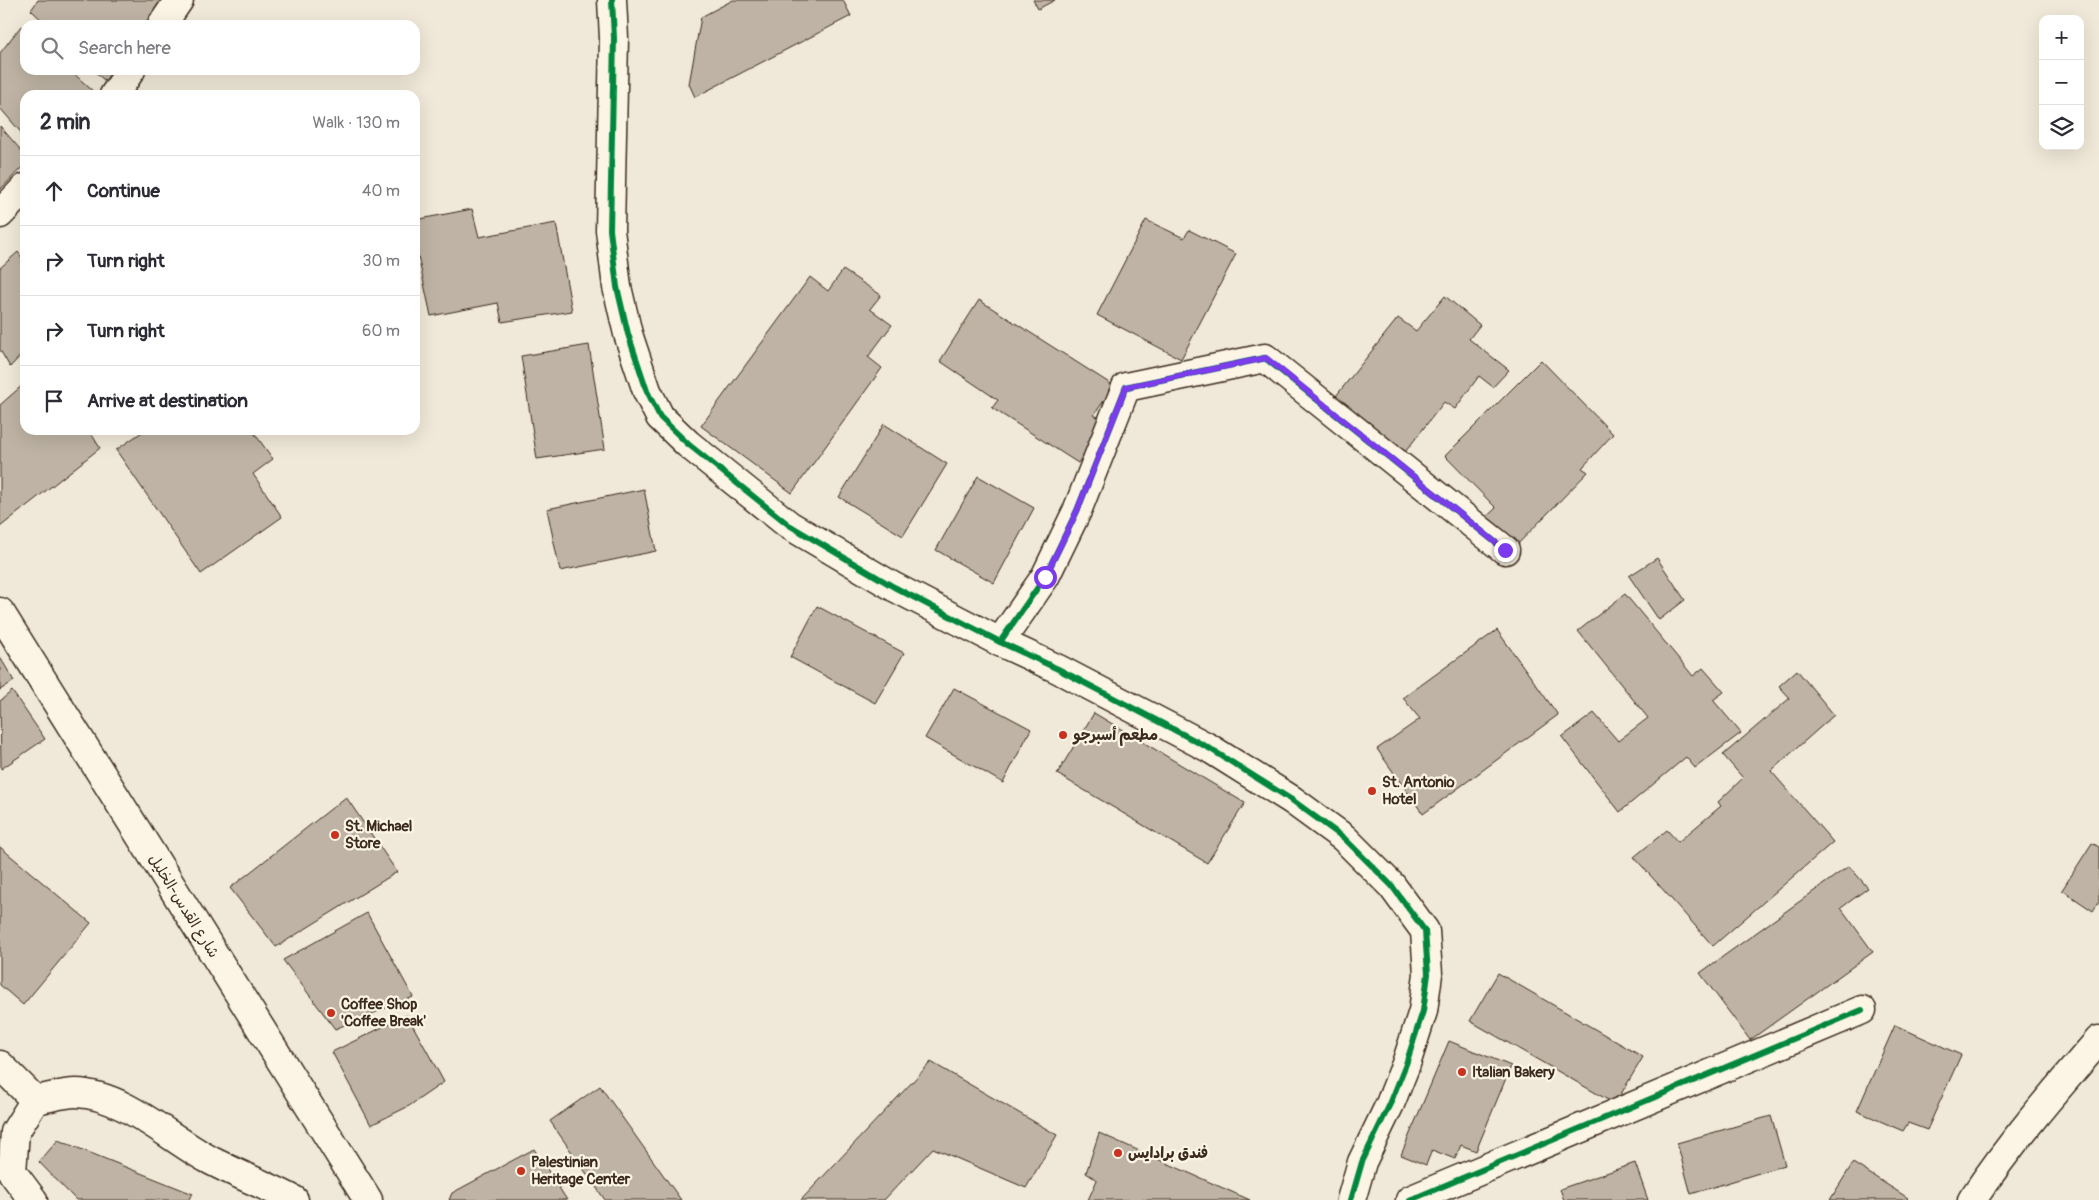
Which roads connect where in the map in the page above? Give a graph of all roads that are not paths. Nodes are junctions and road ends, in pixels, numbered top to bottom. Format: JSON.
{"nodes":[{"id":1,"x":179,"y":0,"type":"edge"},
{"id":2,"x":612,"y":0,"type":"edge"},
{"id":3,"x":165,"y":20,"type":"edge"},
{"id":4,"x":128,"y":75,"type":"edge"},
{"id":5,"x":117,"y":90,"type":"edge"},
{"id":6,"x":20,"y":193,"type":"edge"},
{"id":7,"x":0,"y":214,"type":"edge"},
{"id":8,"x":1505,"y":550,"type":"dead end"},
{"id":9,"x":0,"y":612,"type":"edge"},
{"id":10,"x":1000,"y":642,"type":"junction"},
{"id":11,"x":1862,"y":1010,"type":"dead end"},
{"id":12,"x":2099,"y":1040,"type":"edge"},
{"id":13,"x":0,"y":1065,"type":"edge"},
{"id":14,"x":35,"y":1100,"type":"junction"},
{"id":15,"x":33,"y":1200,"type":"edge"},
{"id":16,"x":294,"y":1200,"type":"edge"},
{"id":17,"x":368,"y":1200,"type":"edge"},
{"id":18,"x":1351,"y":1200,"type":"edge"},
{"id":19,"x":1410,"y":1200,"type":"edge"},
{"id":20,"x":1972,"y":1200,"type":"edge"}],
"edges":[{"from":1,"to":3,"type":"street"},
{"from":2,"to":10,"type":"street"},
{"from":4,"to":5,"type":"street"},
{"from":6,"to":7,"type":"street"},
{"from":8,"to":10,"type":"street"},
{"from":9,"to":17,"type":"street","name":"شارع القدس-الخليل"},
{"from":10,"to":18,"type":"street"},
{"from":11,"to":19,"type":"street"},
{"from":12,"to":20,"type":"street"},
{"from":13,"to":14,"type":"street"},
{"from":14,"to":15,"type":"street"},
{"from":14,"to":16,"type":"street"}]}
